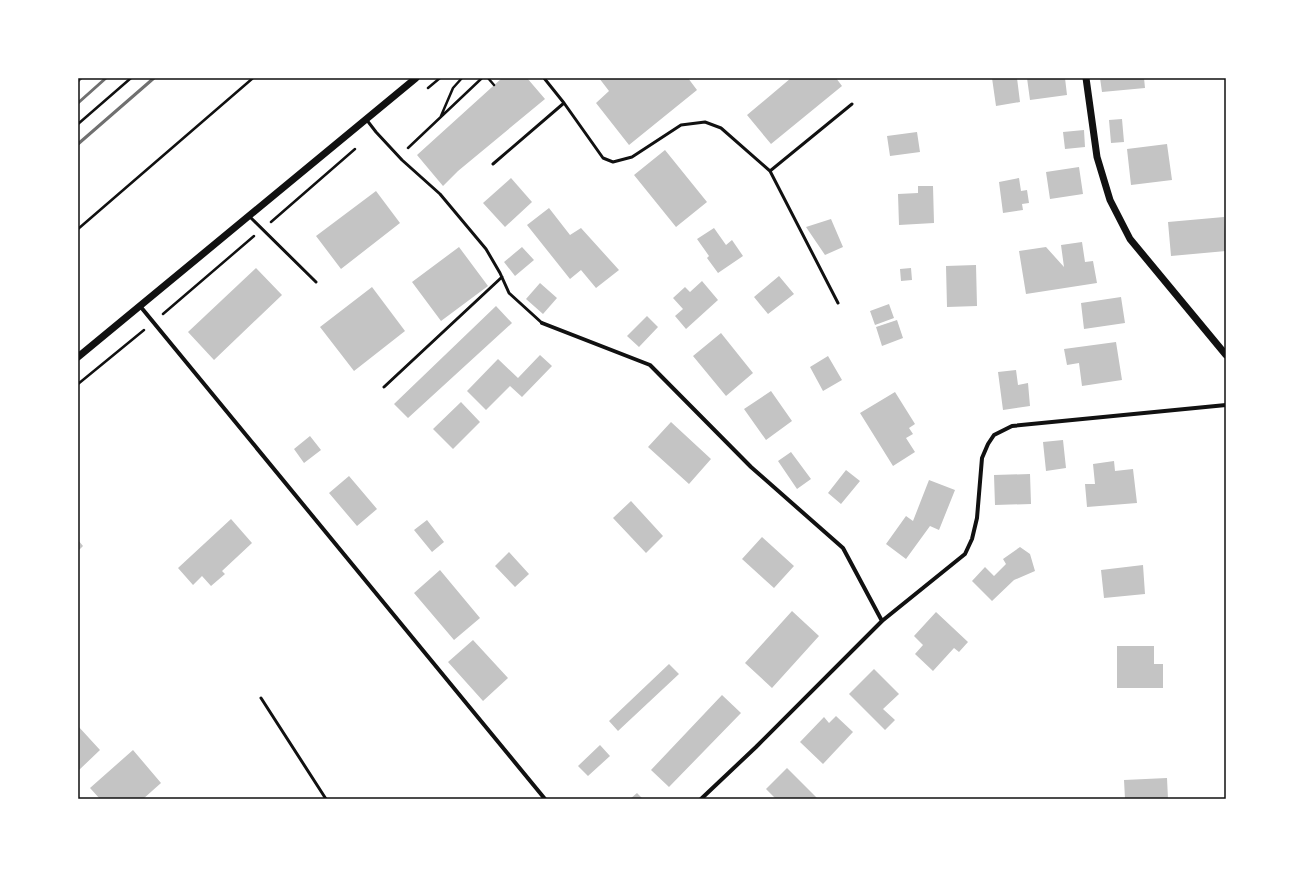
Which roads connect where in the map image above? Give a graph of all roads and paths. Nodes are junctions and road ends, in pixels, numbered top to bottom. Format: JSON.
{"nodes":[{"id":1,"x":131,"y":78,"type":"edge"},
{"id":2,"x":253,"y":78,"type":"edge"},
{"id":3,"x":416,"y":78,"type":"edge"},
{"id":4,"x":462,"y":78,"type":"edge"},
{"id":5,"x":482,"y":78,"type":"edge"},
{"id":6,"x":488,"y":78,"type":"edge"},
{"id":7,"x":544,"y":78,"type":"edge"},
{"id":8,"x":1086,"y":78,"type":"edge"},
{"id":9,"x":494,"y":85,"type":"dead end"},
{"id":10,"x":564,"y":103,"type":"junction"},
{"id":11,"x":852,"y":104,"type":"dead end"},
{"id":12,"x":440,"y":118,"type":"junction"},
{"id":13,"x":366,"y":119,"type":"junction"},
{"id":14,"x":78,"y":124,"type":"edge"},
{"id":15,"x":407,"y":149,"type":"dead end"},
{"id":16,"x":493,"y":164,"type":"dead end"},
{"id":17,"x":770,"y":171,"type":"junction"},
{"id":18,"x":249,"y":216,"type":"junction"},
{"id":19,"x":78,"y":229,"type":"edge"},
{"id":20,"x":502,"y":277,"type":"junction"},
{"id":21,"x":316,"y":282,"type":"dead end"},
{"id":22,"x":838,"y":303,"type":"dead end"},
{"id":23,"x":140,"y":306,"type":"junction"},
{"id":24,"x":542,"y":323,"type":"joint"},
{"id":25,"x":1226,"y":355,"type":"edge"},
{"id":26,"x":78,"y":357,"type":"edge"},
{"id":27,"x":384,"y":386,"type":"dead end"},
{"id":28,"x":1226,"y":405,"type":"edge"},
{"id":29,"x":882,"y":621,"type":"junction"},
{"id":30,"x":261,"y":698,"type":"dead end"},
{"id":31,"x":326,"y":799,"type":"edge"},
{"id":32,"x":545,"y":799,"type":"edge"},
{"id":33,"x":701,"y":799,"type":"edge"}],
"edges":[{"from":1,"to":14,"type":"path"},
{"from":2,"to":19,"type":"path"},
{"from":3,"to":13,"type":"street"},
{"from":4,"to":12,"type":"path"},
{"from":5,"to":12,"type":"path"},
{"from":6,"to":9,"type":"path"},
{"from":7,"to":10,"type":"lane"},
{"from":8,"to":25,"type":"street"},
{"from":10,"to":16,"type":"lane"},
{"from":10,"to":17,"type":"lane"},
{"from":11,"to":17,"type":"lane"},
{"from":12,"to":15,"type":"path"},
{"from":13,"to":18,"type":"street"},
{"from":13,"to":20,"type":"lane"},
{"from":17,"to":22,"type":"lane"},
{"from":18,"to":21,"type":"lane"},
{"from":18,"to":23,"type":"street"},
{"from":20,"to":24,"type":"lane"},
{"from":20,"to":27,"type":"lane"},
{"from":23,"to":26,"type":"street"},
{"from":23,"to":32,"type":"street"},
{"from":24,"to":29,"type":"street"},
{"from":28,"to":29,"type":"street"},
{"from":29,"to":33,"type":"street"},
{"from":30,"to":31,"type":"lane"}]}
